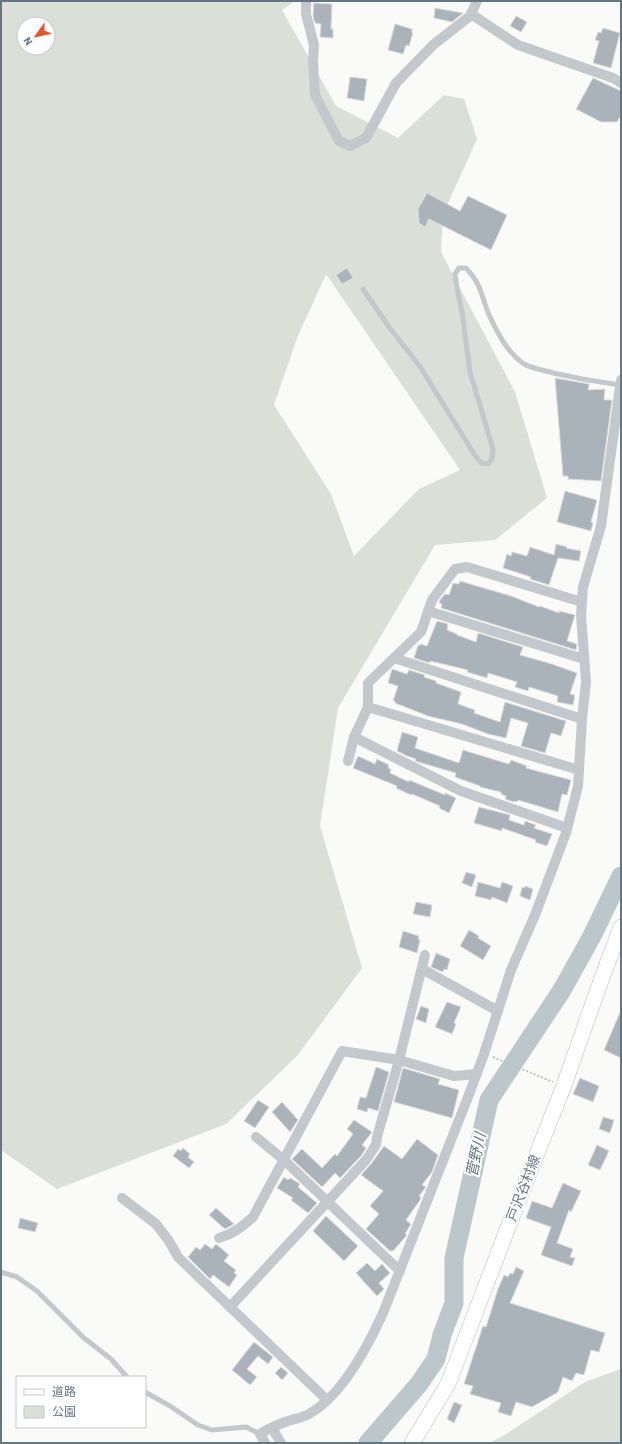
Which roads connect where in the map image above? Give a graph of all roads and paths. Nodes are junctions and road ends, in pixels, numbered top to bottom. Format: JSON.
{"nodes":[{"id":1,"x":306,"y":1,"type":"edge"},
{"id":2,"x":478,"y":1,"type":"edge"},
{"id":3,"x":471,"y":14,"type":"junction"},
{"id":4,"x":621,"y":83,"type":"edge"},
{"id":5,"x":363,"y":289,"type":"dead end"},
{"id":6,"x":620,"y":383,"type":"edge"},
{"id":7,"x":582,"y":602,"type":"junction"},
{"id":8,"x":428,"y":611,"type":"junction"},
{"id":9,"x":394,"y":658,"type":"junction"},
{"id":10,"x":584,"y":659,"type":"junction"},
{"id":11,"x":368,"y":707,"type":"junction"},
{"id":12,"x":582,"y":719,"type":"junction"},
{"id":13,"x":354,"y":737,"type":"junction"},
{"id":14,"x":348,"y":761,"type":"dead end"},
{"id":15,"x":579,"y":770,"type":"junction"},
{"id":16,"x":567,"y":828,"type":"junction"},
{"id":17,"x":621,"y":927,"type":"edge"},
{"id":18,"x":426,"y":955,"type":"dead end"},
{"id":19,"x":422,"y":969,"type":"junction"},
{"id":20,"x":498,"y":1011,"type":"junction"},
{"id":21,"x":500,"y":1059,"type":"dead end"},
{"id":22,"x":399,"y":1060,"type":"junction"},
{"id":23,"x":477,"y":1074,"type":"junction"},
{"id":24,"x":554,"y":1083,"type":"dead end"},
{"id":25,"x":256,"y":1137,"type":"dead end"},
{"id":26,"x":284,"y":1160,"type":"junction"},
{"id":27,"x":122,"y":1198,"type":"dead end"},
{"id":28,"x":328,"y":1202,"type":"junction"},
{"id":29,"x":219,"y":1238,"type":"dead end"},
{"id":30,"x":400,"y":1271,"type":"junction"},
{"id":31,"x":1,"y":1272,"type":"edge"},
{"id":32,"x":230,"y":1307,"type":"junction"},
{"id":33,"x":125,"y":1376,"type":"edge"},
{"id":34,"x":146,"y":1393,"type":"edge"},
{"id":35,"x":327,"y":1400,"type":"junction"},
{"id":36,"x":272,"y":1428,"type":"junction"},
{"id":37,"x":260,"y":1434,"type":"junction"},
{"id":38,"x":265,"y":1443,"type":"edge"},
{"id":39,"x":281,"y":1443,"type":"edge"},
{"id":40,"x":412,"y":1443,"type":"edge"}],
"edges":[{"from":1,"to":3,"type":"street"},
{"from":2,"to":3,"type":"street"},
{"from":3,"to":4,"type":"street"},
{"from":5,"to":6,"type":"lane"},
{"from":6,"to":7,"type":"street"},
{"from":7,"to":8,"type":"street"},
{"from":7,"to":10,"type":"street"},
{"from":8,"to":9,"type":"street"},
{"from":8,"to":10,"type":"street"},
{"from":9,"to":11,"type":"street"},
{"from":9,"to":12,"type":"street"},
{"from":10,"to":12,"type":"street"},
{"from":11,"to":13,"type":"street"},
{"from":11,"to":15,"type":"street"},
{"from":12,"to":15,"type":"street"},
{"from":13,"to":14,"type":"street"},
{"from":13,"to":16,"type":"street"},
{"from":15,"to":16,"type":"street"},
{"from":16,"to":20,"type":"street"},
{"from":17,"to":40,"type":"main road","name":"戸沢谷村線"},
{"from":18,"to":19,"type":"street"},
{"from":19,"to":20,"type":"street"},
{"from":19,"to":22,"type":"street"},
{"from":20,"to":23,"type":"street"},
{"from":21,"to":24,"type":"path"},
{"from":22,"to":23,"type":"street"},
{"from":22,"to":26,"type":"street"},
{"from":22,"to":28,"type":"street"},
{"from":23,"to":30,"type":"street"},
{"from":25,"to":26,"type":"street"},
{"from":26,"to":28,"type":"street"},
{"from":26,"to":29,"type":"street"},
{"from":27,"to":32,"type":"street"},
{"from":28,"to":30,"type":"street"},
{"from":28,"to":32,"type":"street"},
{"from":30,"to":35,"type":"street"},
{"from":31,"to":33,"type":"lane"},
{"from":32,"to":35,"type":"street"},
{"from":34,"to":37,"type":"lane"},
{"from":35,"to":36,"type":"street"},
{"from":36,"to":37,"type":"street"},
{"from":36,"to":39,"type":"street"},
{"from":37,"to":38,"type":"street"}]}
